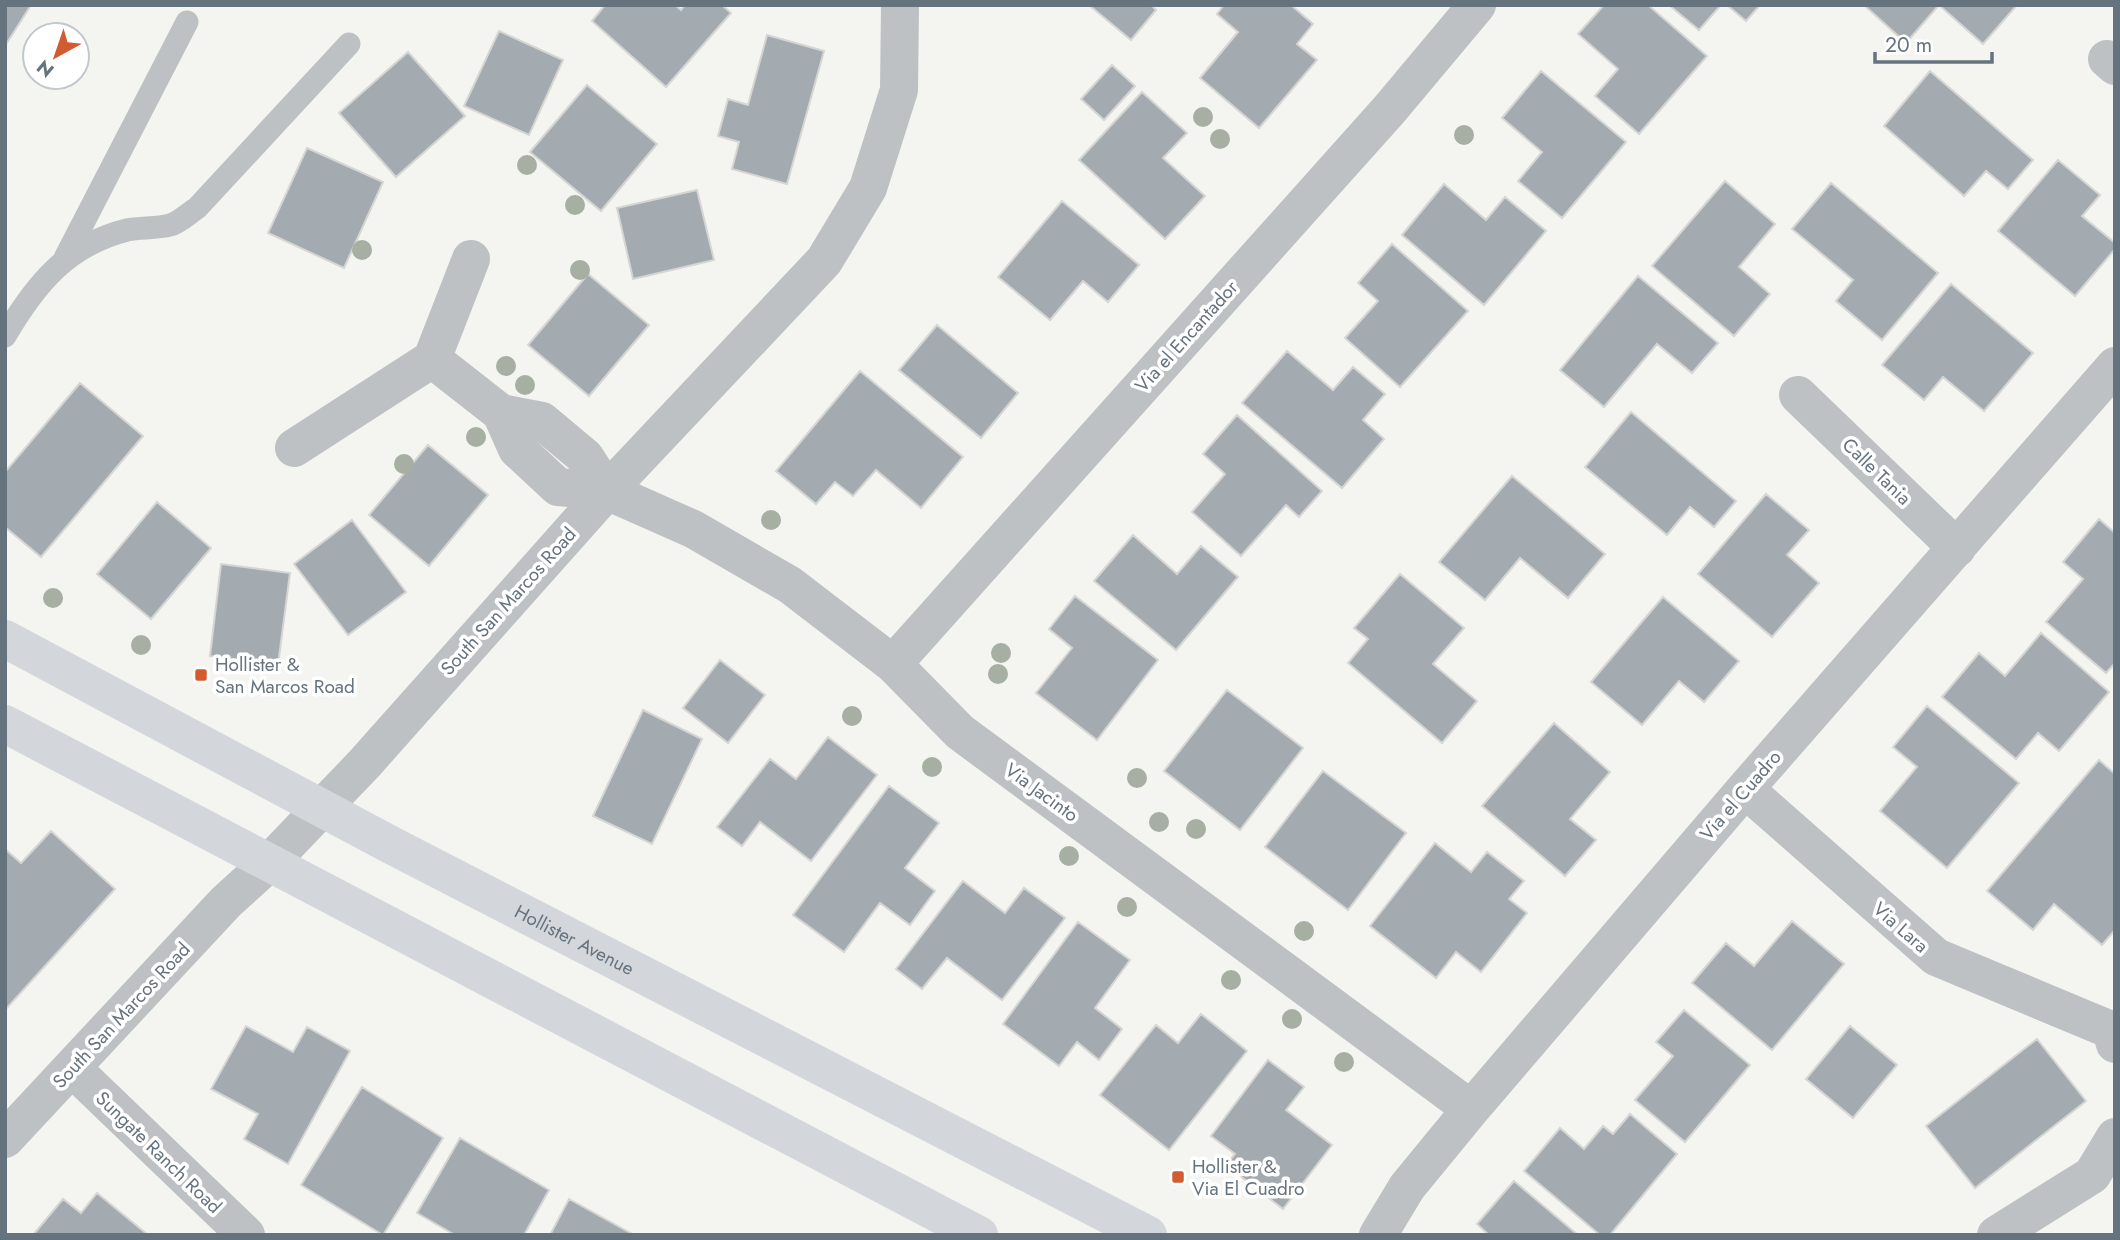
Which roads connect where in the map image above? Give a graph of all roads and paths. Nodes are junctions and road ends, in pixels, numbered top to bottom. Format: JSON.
{"nodes":[{"id":1,"x":900,"y":5,"type":"edge"},
{"id":2,"x":1477,"y":5,"type":"edge"},
{"id":3,"x":187,"y":22,"type":"dead end"},
{"id":4,"x":349,"y":44,"type":"dead end"},
{"id":5,"x":65,"y":258,"type":"junction"},
{"id":6,"x":471,"y":259,"type":"dead end"},
{"id":7,"x":5,"y":336,"type":"edge"},
{"id":8,"x":432,"y":359,"type":"junction"},
{"id":9,"x":2115,"y":366,"type":"edge"},
{"id":10,"x":1798,"y":395,"type":"dead end"},
{"id":11,"x":294,"y":448,"type":"dead end"},
{"id":12,"x":607,"y":491,"type":"junction"},
{"id":13,"x":1957,"y":548,"type":"junction"},
{"id":14,"x":5,"y":639,"type":"edge"},
{"id":15,"x":893,"y":664,"type":"junction"},
{"id":16,"x":5,"y":724,"type":"edge"},
{"id":17,"x":1745,"y":789,"type":"junction"},
{"id":18,"x":322,"y":808,"type":"junction"},
{"id":19,"x":270,"y":862,"type":"junction"},
{"id":20,"x":2115,"y":1044,"type":"edge"},
{"id":21,"x":72,"y":1068,"type":"junction"},
{"id":22,"x":1471,"y":1109,"type":"junction"},
{"id":23,"x":2115,"y":1137,"type":"edge"},
{"id":24,"x":5,"y":1139,"type":"edge"},
{"id":25,"x":246,"y":1235,"type":"edge"},
{"id":26,"x":979,"y":1235,"type":"edge"},
{"id":27,"x":1148,"y":1235,"type":"edge"},
{"id":28,"x":1378,"y":1235,"type":"edge"},
{"id":29,"x":1996,"y":1235,"type":"edge"}],
"edges":[{"from":1,"to":12,"type":"street","name":"South San Marcos Road"},
{"from":2,"to":15,"type":"street","name":"Via el Encantador"},
{"from":3,"to":5,"type":"lane"},
{"from":4,"to":5,"type":"lane"},
{"from":5,"to":7,"type":"lane"},
{"from":6,"to":8,"type":"street"},
{"from":8,"to":11,"type":"street"},
{"from":8,"to":12,"type":"street"},
{"from":9,"to":13,"type":"street","name":"Via el Cuadro"},
{"from":10,"to":13,"type":"street","name":"Calle Tania"},
{"from":12,"to":15,"type":"street","name":"Via Jacinto"},
{"from":12,"to":18,"type":"street","name":"South San Marcos Road"},
{"from":13,"to":17,"type":"street","name":"Via el Cuadro"},
{"from":14,"to":18,"type":"main road","name":"Hollister Avenue"},
{"from":15,"to":22,"type":"street","name":"Via Jacinto"},
{"from":16,"to":19,"type":"main road"},
{"from":17,"to":20,"type":"street","name":"Via Lara"},
{"from":17,"to":22,"type":"street","name":"Via el Cuadro"},
{"from":18,"to":19,"type":"street","name":"South San Marcos Road"},
{"from":18,"to":27,"type":"main road","name":"Hollister Avenue"},
{"from":19,"to":21,"type":"street","name":"South San Marcos Road"},
{"from":19,"to":26,"type":"main road"},
{"from":21,"to":24,"type":"street","name":"South San Marcos Road"},
{"from":21,"to":25,"type":"street","name":"Sungate Ranch Road"},
{"from":22,"to":28,"type":"street","name":"Via el Cuadro"},
{"from":23,"to":29,"type":"street"}]}
